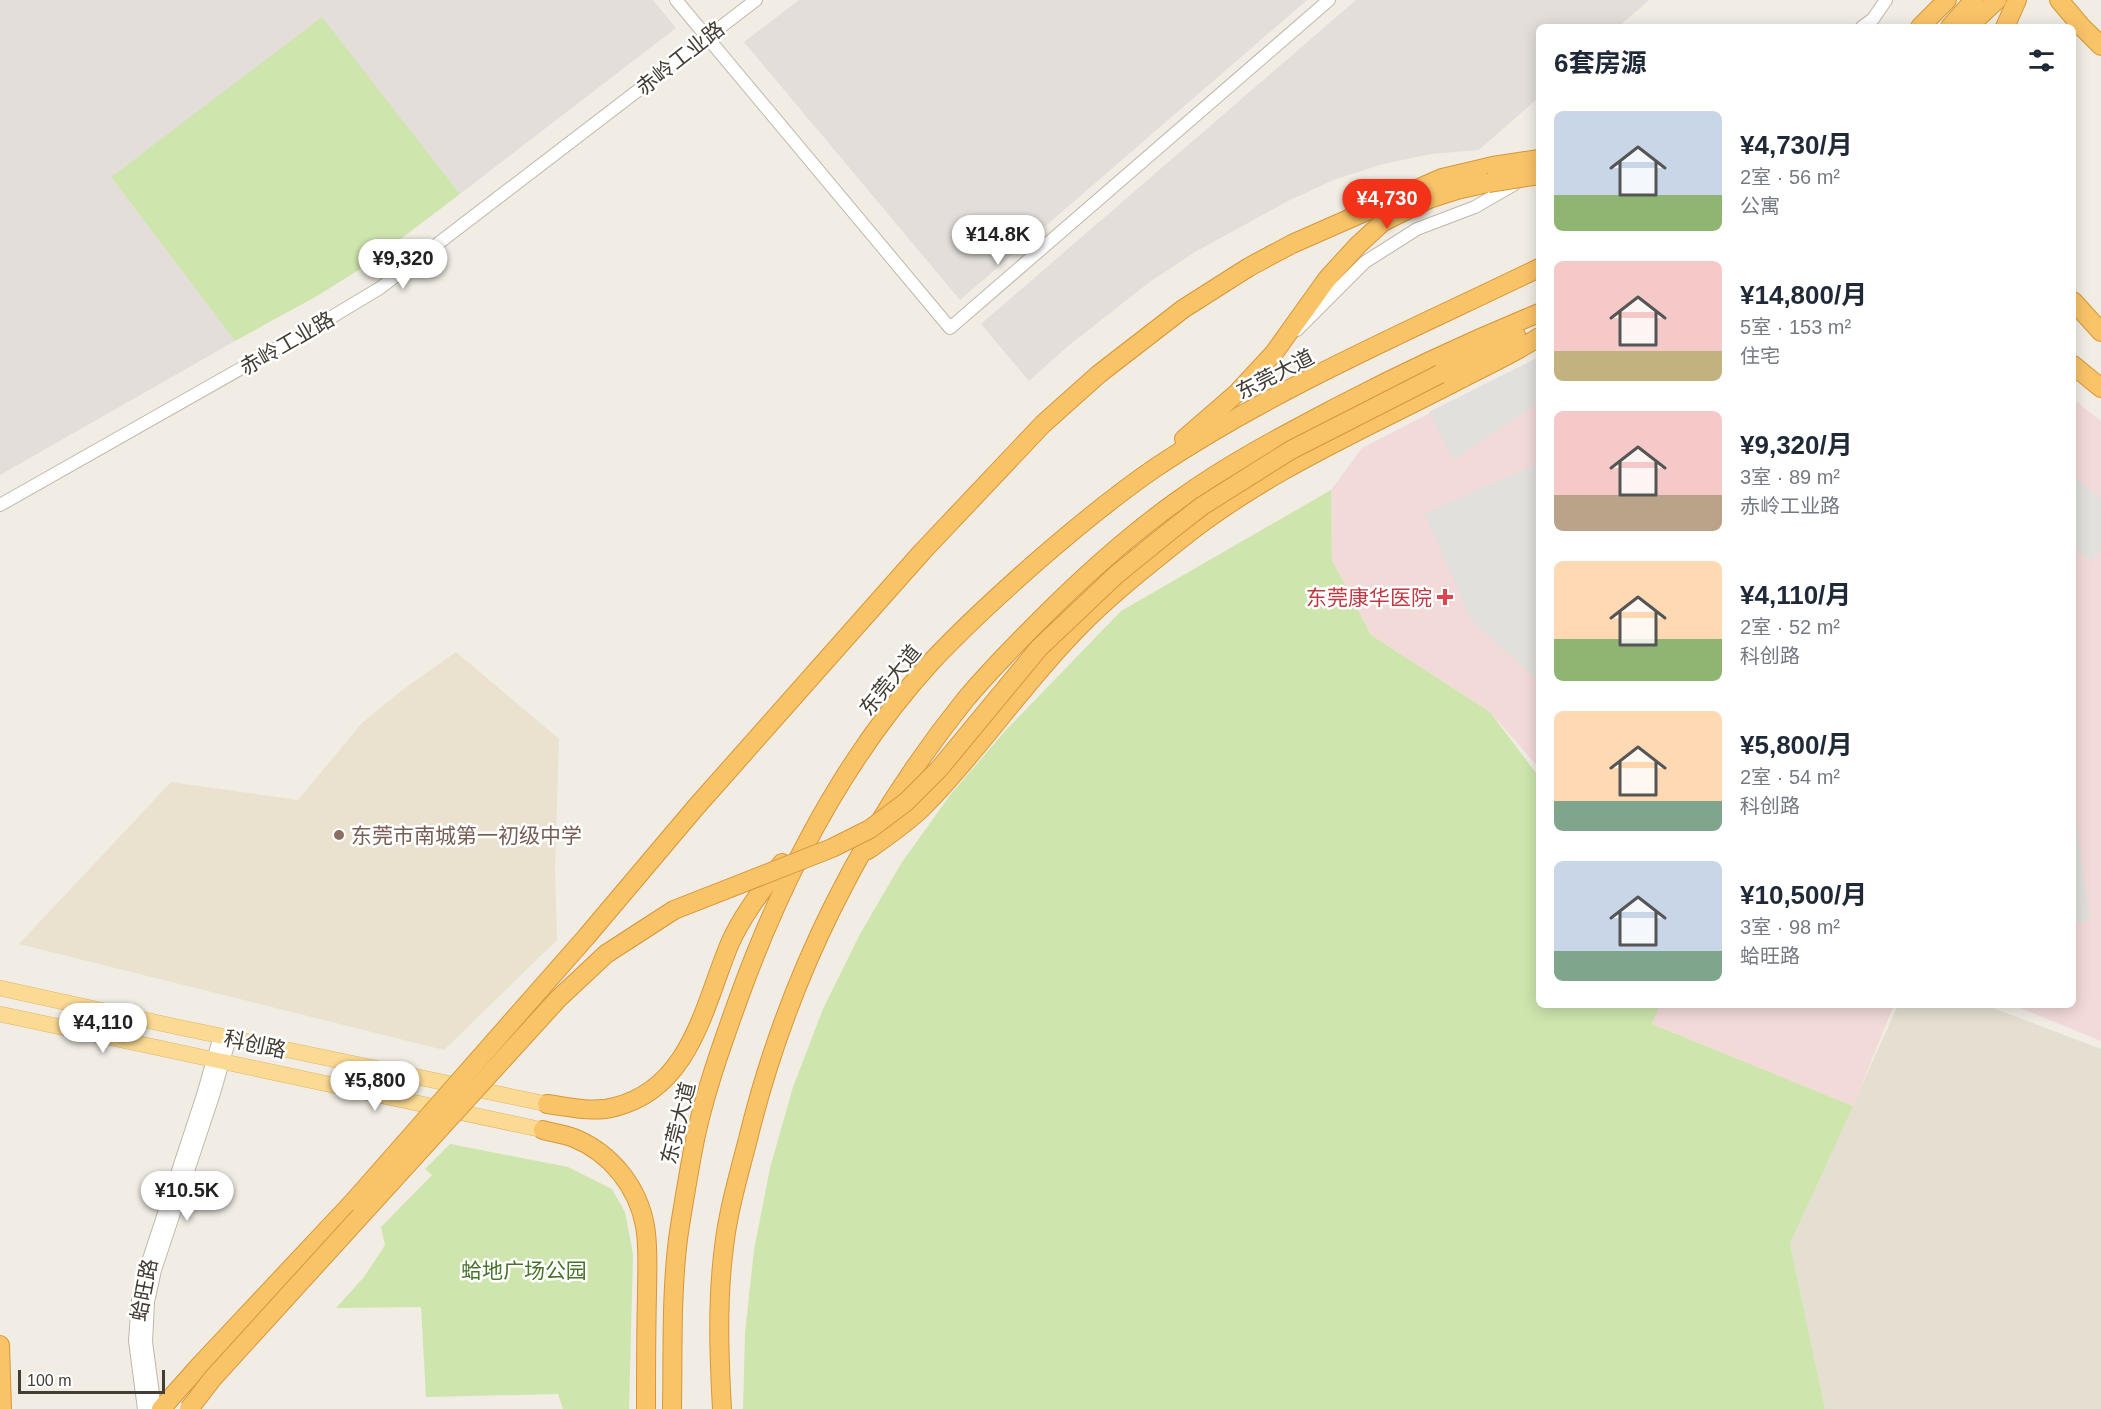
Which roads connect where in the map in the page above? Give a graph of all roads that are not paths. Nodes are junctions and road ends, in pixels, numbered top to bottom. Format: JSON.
{"nodes":[{"id":1,"x":676,"y":0,"type":"edge"},
{"id":2,"x":756,"y":0,"type":"edge"},
{"id":3,"x":1329,"y":0,"type":"edge"},
{"id":4,"x":1886,"y":0,"type":"edge"},
{"id":5,"x":1947,"y":0,"type":"edge"},
{"id":6,"x":1974,"y":0,"type":"edge"},
{"id":7,"x":1997,"y":0,"type":"edge"},
{"id":8,"x":2017,"y":0,"type":"edge"},
{"id":9,"x":2059,"y":0,"type":"edge"},
{"id":10,"x":1866,"y":24,"type":"edge"},
{"id":11,"x":1922,"y":24,"type":"edge"},
{"id":12,"x":1953,"y":24,"type":"edge"},
{"id":13,"x":1971,"y":24,"type":"edge"},
{"id":14,"x":2006,"y":24,"type":"edge"},
{"id":15,"x":707,"y":38,"type":"junction"},
{"id":16,"x":2101,"y":46,"type":"edge"},
{"id":17,"x":1536,"y":159,"type":"edge"},
{"id":18,"x":1536,"y":161,"type":"edge"},
{"id":19,"x":1491,"y":174,"type":"junction"},
{"id":20,"x":1536,"y":175,"type":"edge"},
{"id":21,"x":1429,"y":199,"type":"junction"},
{"id":22,"x":1353,"y":216,"type":"junction"},
{"id":23,"x":1536,"y":269,"type":"edge"},
{"id":24,"x":2076,"y":304,"type":"edge"},
{"id":25,"x":1536,"y":314,"type":"edge"},
{"id":26,"x":2076,"y":319,"type":"edge"},
{"id":27,"x":1536,"y":325,"type":"edge"},
{"id":28,"x":2101,"y":332,"type":"edge"},
{"id":29,"x":2101,"y":338,"type":"edge"},
{"id":30,"x":1536,"y":339,"type":"edge"},
{"id":31,"x":1274,"y":353,"type":"junction"},
{"id":32,"x":1117,"y":496,"type":"junction"},
{"id":33,"x":0,"y":505,"type":"edge"},
{"id":34,"x":824,"y":813,"type":"junction"},
{"id":35,"x":858,"y":859,"type":"junction"},
{"id":36,"x":0,"y":988,"type":"edge"},
{"id":37,"x":0,"y":1014,"type":"edge"},
{"id":38,"x":225,"y":1037,"type":"junction"},
{"id":39,"x":219,"y":1062,"type":"junction"},
{"id":40,"x":547,"y":1104,"type":"joint"},
{"id":41,"x":543,"y":1130,"type":"joint"},
{"id":42,"x":0,"y":1345,"type":"edge"},
{"id":43,"x":2,"y":1409,"type":"edge"},
{"id":44,"x":144,"y":1409,"type":"edge"},
{"id":45,"x":155,"y":1409,"type":"edge"},
{"id":46,"x":161,"y":1409,"type":"edge"},
{"id":47,"x":189,"y":1409,"type":"edge"},
{"id":48,"x":646,"y":1409,"type":"edge"},
{"id":49,"x":672,"y":1409,"type":"edge"},
{"id":50,"x":722,"y":1409,"type":"edge"}],
"edges":[{"from":1,"to":15,"type":"street"},
{"from":2,"to":15,"type":"street","name":"赤岭工业路"},
{"from":3,"to":15,"type":"street"},
{"from":4,"to":10,"type":"street"},
{"from":5,"to":11,"type":"highway"},
{"from":6,"to":12,"type":"highway"},
{"from":7,"to":13,"type":"highway"},
{"from":8,"to":14,"type":"highway"},
{"from":9,"to":16,"type":"highway"},
{"from":15,"to":33,"type":"street","name":"赤岭工业路"},
{"from":17,"to":19,"type":"highway","bridge":true},
{"from":18,"to":31,"type":"street"},
{"from":19,"to":20,"type":"highway","bridge":true},
{"from":19,"to":21,"type":"highway"},
{"from":19,"to":22,"type":"highway"},
{"from":21,"to":22,"type":"highway"},
{"from":21,"to":31,"type":"highway"},
{"from":22,"to":46,"type":"highway","bridge":true},
{"from":23,"to":32,"type":"highway","name":"东莞大道"},
{"from":24,"to":28,"type":"highway"},
{"from":25,"to":35,"type":"highway"},
{"from":26,"to":29,"type":"highway"},
{"from":27,"to":47,"type":"highway","bridge":true},
{"from":30,"to":35,"type":"highway"},
{"from":31,"to":32,"type":"highway"},
{"from":32,"to":34,"type":"highway","name":"东莞大道"},
{"from":34,"to":40,"type":"highway"},
{"from":34,"to":49,"type":"highway","name":"东莞大道"},
{"from":35,"to":50,"type":"highway"},
{"from":36,"to":38,"type":"main road","name":"科创路"},
{"from":37,"to":39,"type":"main road","name":"科创路"},
{"from":38,"to":39,"type":"street","name":"蛤旺路"},
{"from":38,"to":40,"type":"main road","name":"科创路"},
{"from":39,"to":41,"type":"main road","name":"科创路"},
{"from":39,"to":44,"type":"street","name":"蛤旺路"},
{"from":39,"to":45,"type":"street","name":"蛤旺路"},
{"from":41,"to":48,"type":"highway"},
{"from":42,"to":43,"type":"highway"}]}
